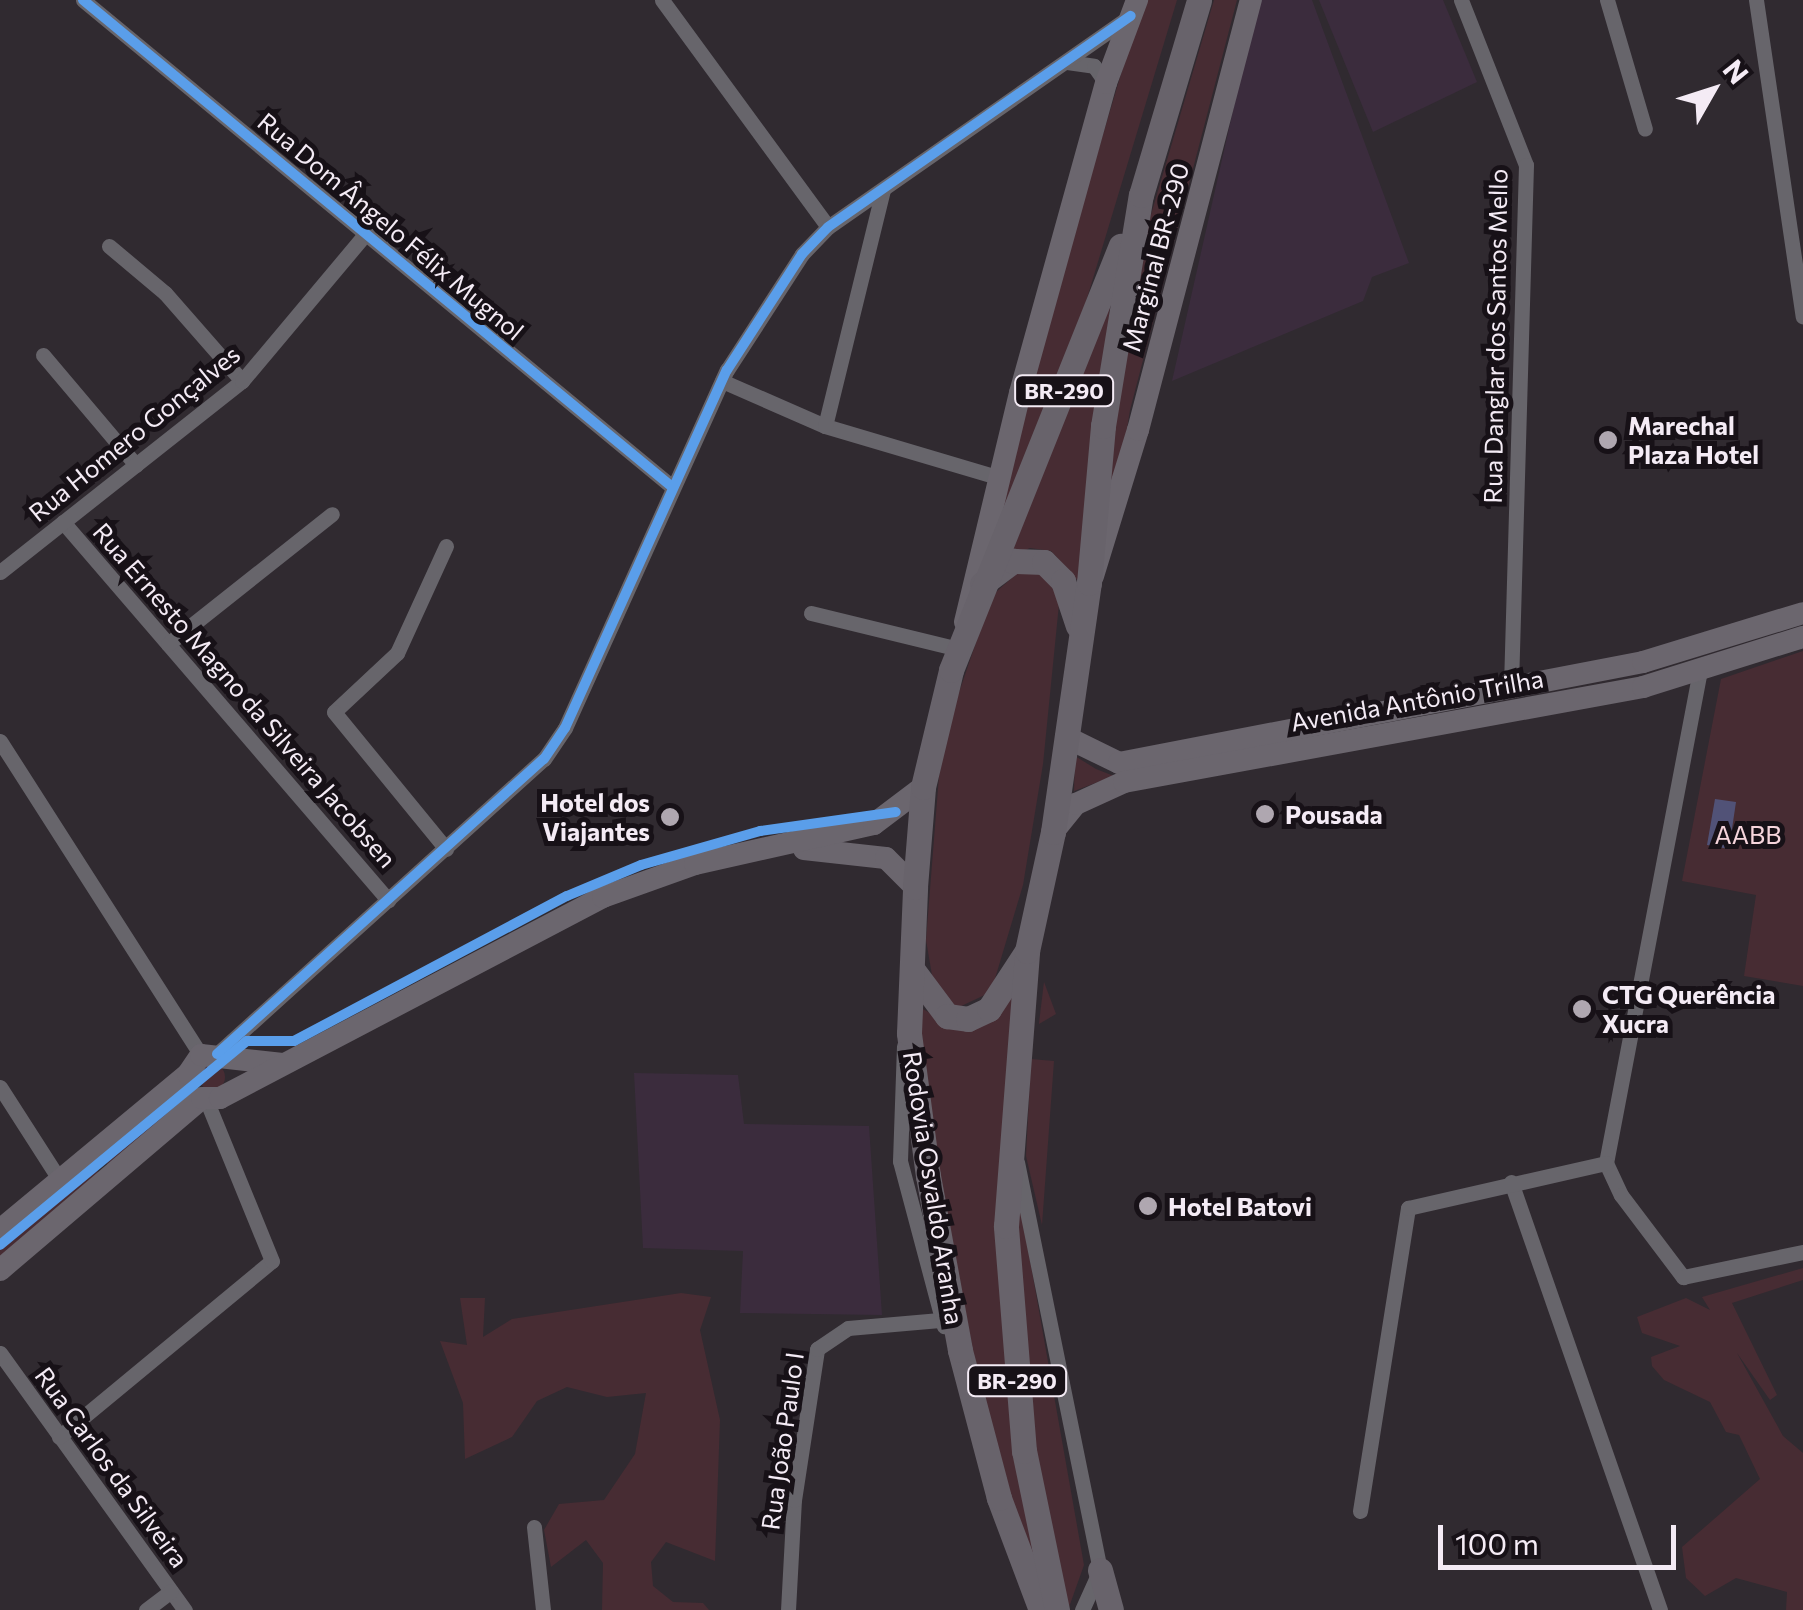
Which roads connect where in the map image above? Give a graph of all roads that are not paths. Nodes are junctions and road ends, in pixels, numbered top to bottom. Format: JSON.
{"nodes":[{"id":1,"x":84,"y":0,"type":"edge"},
{"id":2,"x":662,"y":0,"type":"edge"},
{"id":3,"x":1199,"y":0,"type":"edge"},
{"id":4,"x":1251,"y":0,"type":"edge"},
{"id":5,"x":1461,"y":0,"type":"edge"},
{"id":6,"x":1607,"y":0,"type":"edge"},
{"id":7,"x":1756,"y":0,"type":"edge"},
{"id":8,"x":1134,"y":8,"type":"edge"},
{"id":9,"x":1064,"y":63,"type":"junction"},
{"id":10,"x":1106,"y":83,"type":"junction"},
{"id":11,"x":1646,"y":129,"type":"dead end"},
{"id":12,"x":883,"y":189,"type":"junction"},
{"id":13,"x":1141,"y":195,"type":"junction"},
{"id":14,"x":828,"y":227,"type":"junction"},
{"id":15,"x":367,"y":232,"type":"junction"},
{"id":16,"x":109,"y":246,"type":"dead end"},
{"id":17,"x":1803,"y":317,"type":"edge"},
{"id":18,"x":43,"y":355,"type":"dead end"},
{"id":19,"x":722,"y":381,"type":"junction"},
{"id":20,"x":242,"y":382,"type":"junction"},
{"id":21,"x":825,"y":426,"type":"junction"},
{"id":22,"x":136,"y":465,"type":"junction"},
{"id":23,"x":997,"y":478,"type":"junction"},
{"id":24,"x":671,"y":486,"type":"junction"},
{"id":25,"x":332,"y":514,"type":"dead end"},
{"id":26,"x":63,"y":522,"type":"junction"},
{"id":27,"x":446,"y":546,"type":"dead end"},
{"id":28,"x":0,"y":572,"type":"edge"},
{"id":29,"x":982,"y":584,"type":"junction"},
{"id":30,"x":1090,"y":584,"type":"junction"},
{"id":31,"x":811,"y":613,"type":"dead end"},
{"id":32,"x":1803,"y":613,"type":"edge"},
{"id":33,"x":1081,"y":633,"type":"junction"},
{"id":34,"x":1803,"y":637,"type":"edge"},
{"id":35,"x":962,"y":640,"type":"junction"},
{"id":36,"x":168,"y":644,"type":"junction"},
{"id":37,"x":1700,"y":672,"type":"junction"},
{"id":38,"x":1511,"y":686,"type":"junction"},
{"id":39,"x":1066,"y":737,"type":"junction"},
{"id":40,"x":0,"y":741,"type":"edge"},
{"id":41,"x":1121,"y":772,"type":"junction"},
{"id":42,"x":923,"y":787,"type":"junction"},
{"id":43,"x":1052,"y":832,"type":"junction"},
{"id":44,"x":776,"y":847,"type":"junction"},
{"id":45,"x":446,"y":849,"type":"junction"},
{"id":46,"x":915,"y":887,"type":"junction"},
{"id":47,"x":388,"y":900,"type":"junction"},
{"id":48,"x":1026,"y":951,"type":"junction"},
{"id":49,"x":912,"y":969,"type":"junction"},
{"id":50,"x":909,"y":1032,"type":"junction"},
{"id":51,"x":208,"y":1061,"type":"junction"},
{"id":52,"x":286,"y":1064,"type":"junction"},
{"id":53,"x":0,"y":1087,"type":"edge"},
{"id":54,"x":230,"y":1092,"type":"junction"},
{"id":55,"x":204,"y":1098,"type":"junction"},
{"id":56,"x":1013,"y":1148,"type":"junction"},
{"id":57,"x":1606,"y":1163,"type":"junction"},
{"id":58,"x":60,"y":1179,"type":"junction"},
{"id":59,"x":1510,"y":1182,"type":"junction"},
{"id":60,"x":0,"y":1230,"type":"edge"},
{"id":61,"x":1803,"y":1252,"type":"edge"},
{"id":62,"x":0,"y":1270,"type":"edge"},
{"id":63,"x":940,"y":1320,"type":"junction"},
{"id":64,"x":960,"y":1350,"type":"junction"},
{"id":65,"x":0,"y":1353,"type":"edge"},
{"id":66,"x":59,"y":1437,"type":"junction"},
{"id":67,"x":1360,"y":1511,"type":"dead end"},
{"id":68,"x":534,"y":1527,"type":"dead end"},
{"id":69,"x":1100,"y":1570,"type":"junction"},
{"id":70,"x":171,"y":1591,"type":"junction"},
{"id":71,"x":146,"y":1610,"type":"edge"},
{"id":72,"x":185,"y":1610,"type":"edge"},
{"id":73,"x":543,"y":1610,"type":"edge"},
{"id":74,"x":788,"y":1610,"type":"edge"},
{"id":75,"x":1041,"y":1610,"type":"edge"},
{"id":76,"x":1057,"y":1610,"type":"edge"},
{"id":77,"x":1082,"y":1610,"type":"edge"},
{"id":78,"x":1111,"y":1610,"type":"edge"},
{"id":79,"x":1660,"y":1610,"type":"edge"}],
"edges":[{"from":1,"to":15,"type":"street","name":"Rua Dom Ângelo Félix Mugnol"},
{"from":2,"to":14,"type":"street"},
{"from":3,"to":13,"type":"highway","name":"Rodovia Osvaldo Aranha","number":"BR-290"},
{"from":4,"to":30,"type":"main road","name":"Marginal BR-290"},
{"from":5,"to":38,"type":"street","name":"Rua Danglar dos Santos Mello"},
{"from":6,"to":11,"type":"street"},
{"from":7,"to":17,"type":"street"},
{"from":8,"to":9,"type":"street"},
{"from":8,"to":10,"type":"main road"},
{"from":9,"to":10,"type":"street"},
{"from":9,"to":12,"type":"street"},
{"from":10,"to":23,"type":"main road"},
{"from":12,"to":14,"type":"street"},
{"from":12,"to":21,"type":"street"},
{"from":13,"to":29,"type":"highway","name":"Rodovia Osvaldo Aranha","number":"BR-290"},
{"from":13,"to":30,"type":"highway","name":"Rodovia Osvaldo Aranha","number":"BR-290"},
{"from":14,"to":19,"type":"street"},
{"from":15,"to":20,"type":"street","name":"Rua Homero Gonçalves"},
{"from":15,"to":24,"type":"street","name":"Rua Dom Ângelo Félix Mugnol"},
{"from":16,"to":20,"type":"street"},
{"from":18,"to":22,"type":"street"},
{"from":19,"to":21,"type":"street"},
{"from":19,"to":24,"type":"street"},
{"from":20,"to":22,"type":"street","name":"Rua Homero Gonçalves"},
{"from":21,"to":23,"type":"street"},
{"from":22,"to":26,"type":"street","name":"Rua Homero Gonçalves"},
{"from":23,"to":35,"type":"main road"},
{"from":24,"to":45,"type":"street"},
{"from":25,"to":36,"type":"street"},
{"from":26,"to":28,"type":"street","name":"Rua Homero Gonçalves"},
{"from":26,"to":36,"type":"street","name":"Rua Ernesto Magno da Silveira Jacobsen"},
{"from":27,"to":45,"type":"street"},
{"from":29,"to":33,"type":"highway","number":"BR-290"},
{"from":29,"to":35,"type":"highway","name":"Rodovia Osvaldo Aranha","number":"BR-290"},
{"from":30,"to":33,"type":"highway","name":"Rodovia Osvaldo Aranha","number":"BR-290"},
{"from":31,"to":35,"type":"street"},
{"from":32,"to":38,"type":"main road","name":"Avenida Antônio Trilha"},
{"from":33,"to":39,"type":"highway","name":"Rodovia Osvaldo Aranha","number":"BR-290"},
{"from":34,"to":37,"type":"main road","name":"Avenida Antônio Trilha"},
{"from":35,"to":42,"type":"highway","name":"Rodovia Osvaldo Aranha","number":"BR-290"},
{"from":36,"to":47,"type":"street","name":"Rua Ernesto Magno da Silveira Jacobsen"},
{"from":37,"to":41,"type":"main road","name":"Avenida Antônio Trilha"},
{"from":37,"to":57,"type":"street"},
{"from":38,"to":41,"type":"main road","name":"Avenida Antônio Trilha"},
{"from":39,"to":41,"type":"main road"},
{"from":39,"to":43,"type":"highway","name":"Rodovia Osvaldo Aranha","number":"BR-290"},
{"from":40,"to":51,"type":"street"},
{"from":41,"to":43,"type":"main road","name":"Avenida Antônio Trilha"},
{"from":42,"to":44,"type":"main road"},
{"from":42,"to":46,"type":"highway","name":"Rodovia Osvaldo Aranha","number":"BR-290"},
{"from":43,"to":48,"type":"highway","name":"Rodovia Osvaldo Aranha","number":"BR-290"},
{"from":44,"to":46,"type":"main road"},
{"from":44,"to":52,"type":"main road"},
{"from":45,"to":47,"type":"street"},
{"from":46,"to":49,"type":"highway","name":"Rodovia Osvaldo Aranha","number":"BR-290"},
{"from":47,"to":51,"type":"street"},
{"from":48,"to":49,"type":"highway","number":"BR-290"},
{"from":48,"to":56,"type":"highway","name":"Rodovia Osvaldo Aranha","number":"BR-290"},
{"from":49,"to":50,"type":"highway","name":"Rodovia Osvaldo Aranha","number":"BR-290"},
{"from":50,"to":63,"type":"street"},
{"from":50,"to":64,"type":"highway","name":"Rodovia Osvaldo Aranha","number":"BR-290"},
{"from":51,"to":52,"type":"main road"},
{"from":51,"to":54,"type":"main road"},
{"from":51,"to":55,"type":"main road"},
{"from":51,"to":58,"type":"main road"},
{"from":52,"to":54,"type":"main road"},
{"from":53,"to":58,"type":"street"},
{"from":54,"to":55,"type":"main road"},
{"from":55,"to":62,"type":"main road"},
{"from":55,"to":66,"type":"street"},
{"from":56,"to":69,"type":"street"},
{"from":56,"to":76,"type":"highway","name":"Rodovia Osvaldo Aranha","number":"BR-290"},
{"from":57,"to":59,"type":"street"},
{"from":57,"to":61,"type":"street"},
{"from":58,"to":60,"type":"main road"},
{"from":59,"to":67,"type":"street"},
{"from":59,"to":79,"type":"street"},
{"from":63,"to":64,"type":"street"},
{"from":63,"to":74,"type":"street","name":"Rua João Paulo I"},
{"from":64,"to":75,"type":"highway","name":"Rodovia Osvaldo Aranha","number":"BR-290"},
{"from":65,"to":66,"type":"street","name":"Rua Carlos da Silveira"},
{"from":66,"to":70,"type":"street","name":"Rua Carlos da Silveira"},
{"from":68,"to":73,"type":"street"},
{"from":69,"to":77,"type":"street"},
{"from":69,"to":78,"type":"highway"},
{"from":70,"to":71,"type":"street"},
{"from":70,"to":72,"type":"street","name":"Rua Carlos da Silveira"}]}
